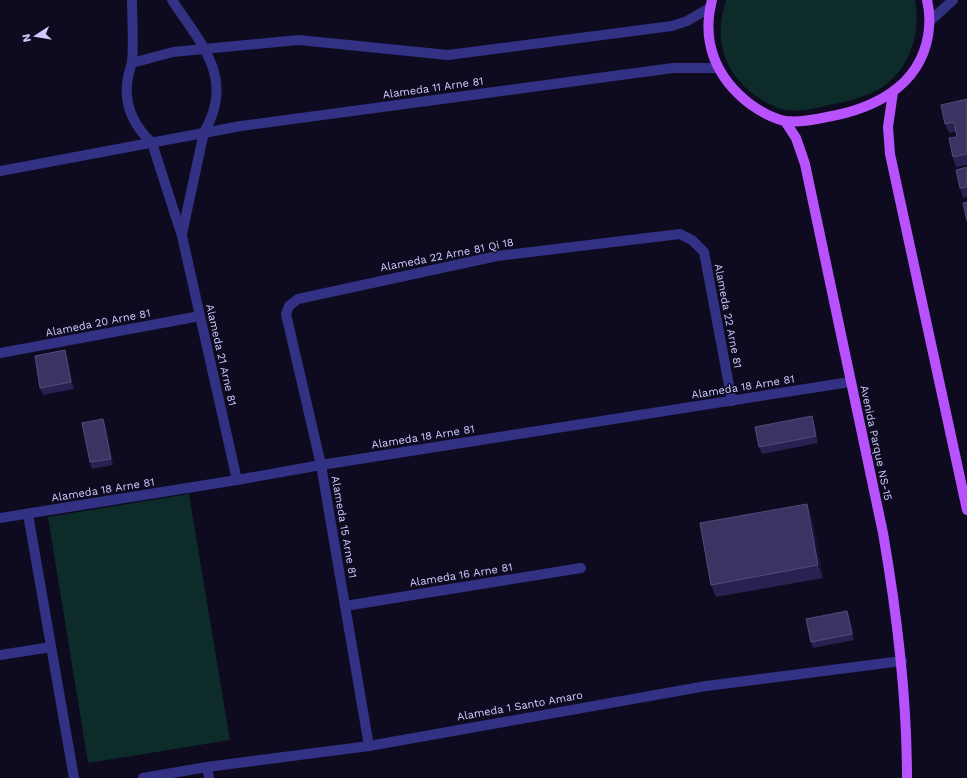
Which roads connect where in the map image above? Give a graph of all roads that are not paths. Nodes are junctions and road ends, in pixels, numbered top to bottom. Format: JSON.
{"nodes":[{"id":1,"x":132,"y":0,"type":"edge"},
{"id":2,"x":172,"y":0,"type":"edge"},
{"id":3,"x":928,"y":0,"type":"edge"},
{"id":4,"x":953,"y":0,"type":"edge"},
{"id":5,"x":712,"y":4,"type":"edge"},
{"id":6,"x":930,"y":21,"type":"junction"},
{"id":7,"x":204,"y":49,"type":"junction"},
{"id":8,"x":132,"y":63,"type":"junction"},
{"id":9,"x":718,"y":68,"type":"junction"},
{"id":10,"x":893,"y":92,"type":"junction"},
{"id":11,"x":786,"y":121,"type":"junction"},
{"id":12,"x":204,"y":132,"type":"junction"},
{"id":13,"x":152,"y":143,"type":"junction"},
{"id":14,"x":0,"y":171,"type":"edge"},
{"id":15,"x":182,"y":236,"type":"junction"},
{"id":16,"x":692,"y":240,"type":"joint"},
{"id":17,"x":286,"y":314,"type":"joint"},
{"id":18,"x":200,"y":316,"type":"junction"},
{"id":19,"x":0,"y":353,"type":"edge"},
{"id":20,"x":850,"y":382,"type":"junction"},
{"id":21,"x":732,"y":401,"type":"junction"},
{"id":22,"x":321,"y":465,"type":"junction"},
{"id":23,"x":237,"y":480,"type":"junction"},
{"id":24,"x":967,"y":510,"type":"edge"},
{"id":25,"x":0,"y":518,"type":"edge"},
{"id":26,"x":29,"y":520,"type":"dead end"},
{"id":27,"x":582,"y":568,"type":"dead end"},
{"id":28,"x":345,"y":606,"type":"junction"},
{"id":29,"x":51,"y":647,"type":"junction"},
{"id":30,"x":0,"y":655,"type":"edge"},
{"id":31,"x":902,"y":661,"type":"junction"},
{"id":32,"x":370,"y":746,"type":"junction"},
{"id":33,"x":207,"y":767,"type":"junction"},
{"id":34,"x":74,"y":778,"type":"edge"},
{"id":35,"x":143,"y":778,"type":"edge"},
{"id":36,"x":209,"y":778,"type":"edge"},
{"id":37,"x":907,"y":778,"type":"edge"}],
"edges":[{"from":1,"to":8,"type":"street"},
{"from":2,"to":7,"type":"street"},
{"from":3,"to":6,"type":"main road"},
{"from":4,"to":6,"type":"street"},
{"from":5,"to":7,"type":"street"},
{"from":5,"to":9,"type":"main road"},
{"from":6,"to":10,"type":"main road"},
{"from":7,"to":8,"type":"street"},
{"from":7,"to":12,"type":"street"},
{"from":8,"to":13,"type":"street"},
{"from":9,"to":11,"type":"main road"},
{"from":9,"to":12,"type":"street","name":"Alameda 11 Arne 81"},
{"from":10,"to":11,"type":"main road"},
{"from":10,"to":24,"type":"main road"},
{"from":11,"to":20,"type":"main road","name":"Avenida Parque NS-15"},
{"from":12,"to":13,"type":"street","name":"Alameda 11 Arne 81"},
{"from":12,"to":15,"type":"street"},
{"from":13,"to":14,"type":"street","name":"Alameda 11 Arne 81"},
{"from":13,"to":15,"type":"street","name":"Alameda 21 Arne 81"},
{"from":15,"to":18,"type":"street","name":"Alameda 21 Arne 81"},
{"from":16,"to":17,"type":"street","name":"Alameda 22 Arne 81 Qi 18"},
{"from":16,"to":21,"type":"street","name":"Alameda 22 Arne 81"},
{"from":17,"to":22,"type":"street","name":"Alameda 15 Arne 81"},
{"from":18,"to":19,"type":"street","name":"Alameda 20 Arne 81"},
{"from":18,"to":23,"type":"street","name":"Alameda 21 Arne 81"},
{"from":20,"to":21,"type":"street","name":"Alameda 18 Arne 81"},
{"from":20,"to":31,"type":"main road","name":"Avenida Parque NS-15"},
{"from":21,"to":22,"type":"street","name":"Alameda 18 Arne 81"},
{"from":22,"to":23,"type":"street","name":"Alameda 18 Arne 81"},
{"from":22,"to":28,"type":"street","name":"Alameda 15 Arne 81"},
{"from":23,"to":25,"type":"street","name":"Alameda 18 Arne 81"},
{"from":26,"to":29,"type":"street"},
{"from":27,"to":28,"type":"street","name":"Alameda 16 Arne 81"},
{"from":28,"to":32,"type":"street","name":"Alameda 15 Arne 81"},
{"from":29,"to":30,"type":"street"},
{"from":29,"to":34,"type":"street"},
{"from":31,"to":32,"type":"street","name":"Alameda 1 Santo Amaro"},
{"from":31,"to":37,"type":"main road","name":"Avenida Parque NS-15"},
{"from":32,"to":33,"type":"street","name":"Alameda 1 Santo Amaro"},
{"from":33,"to":35,"type":"street","name":"Alameda 1 Santo Amaro"},
{"from":33,"to":36,"type":"street"}]}
